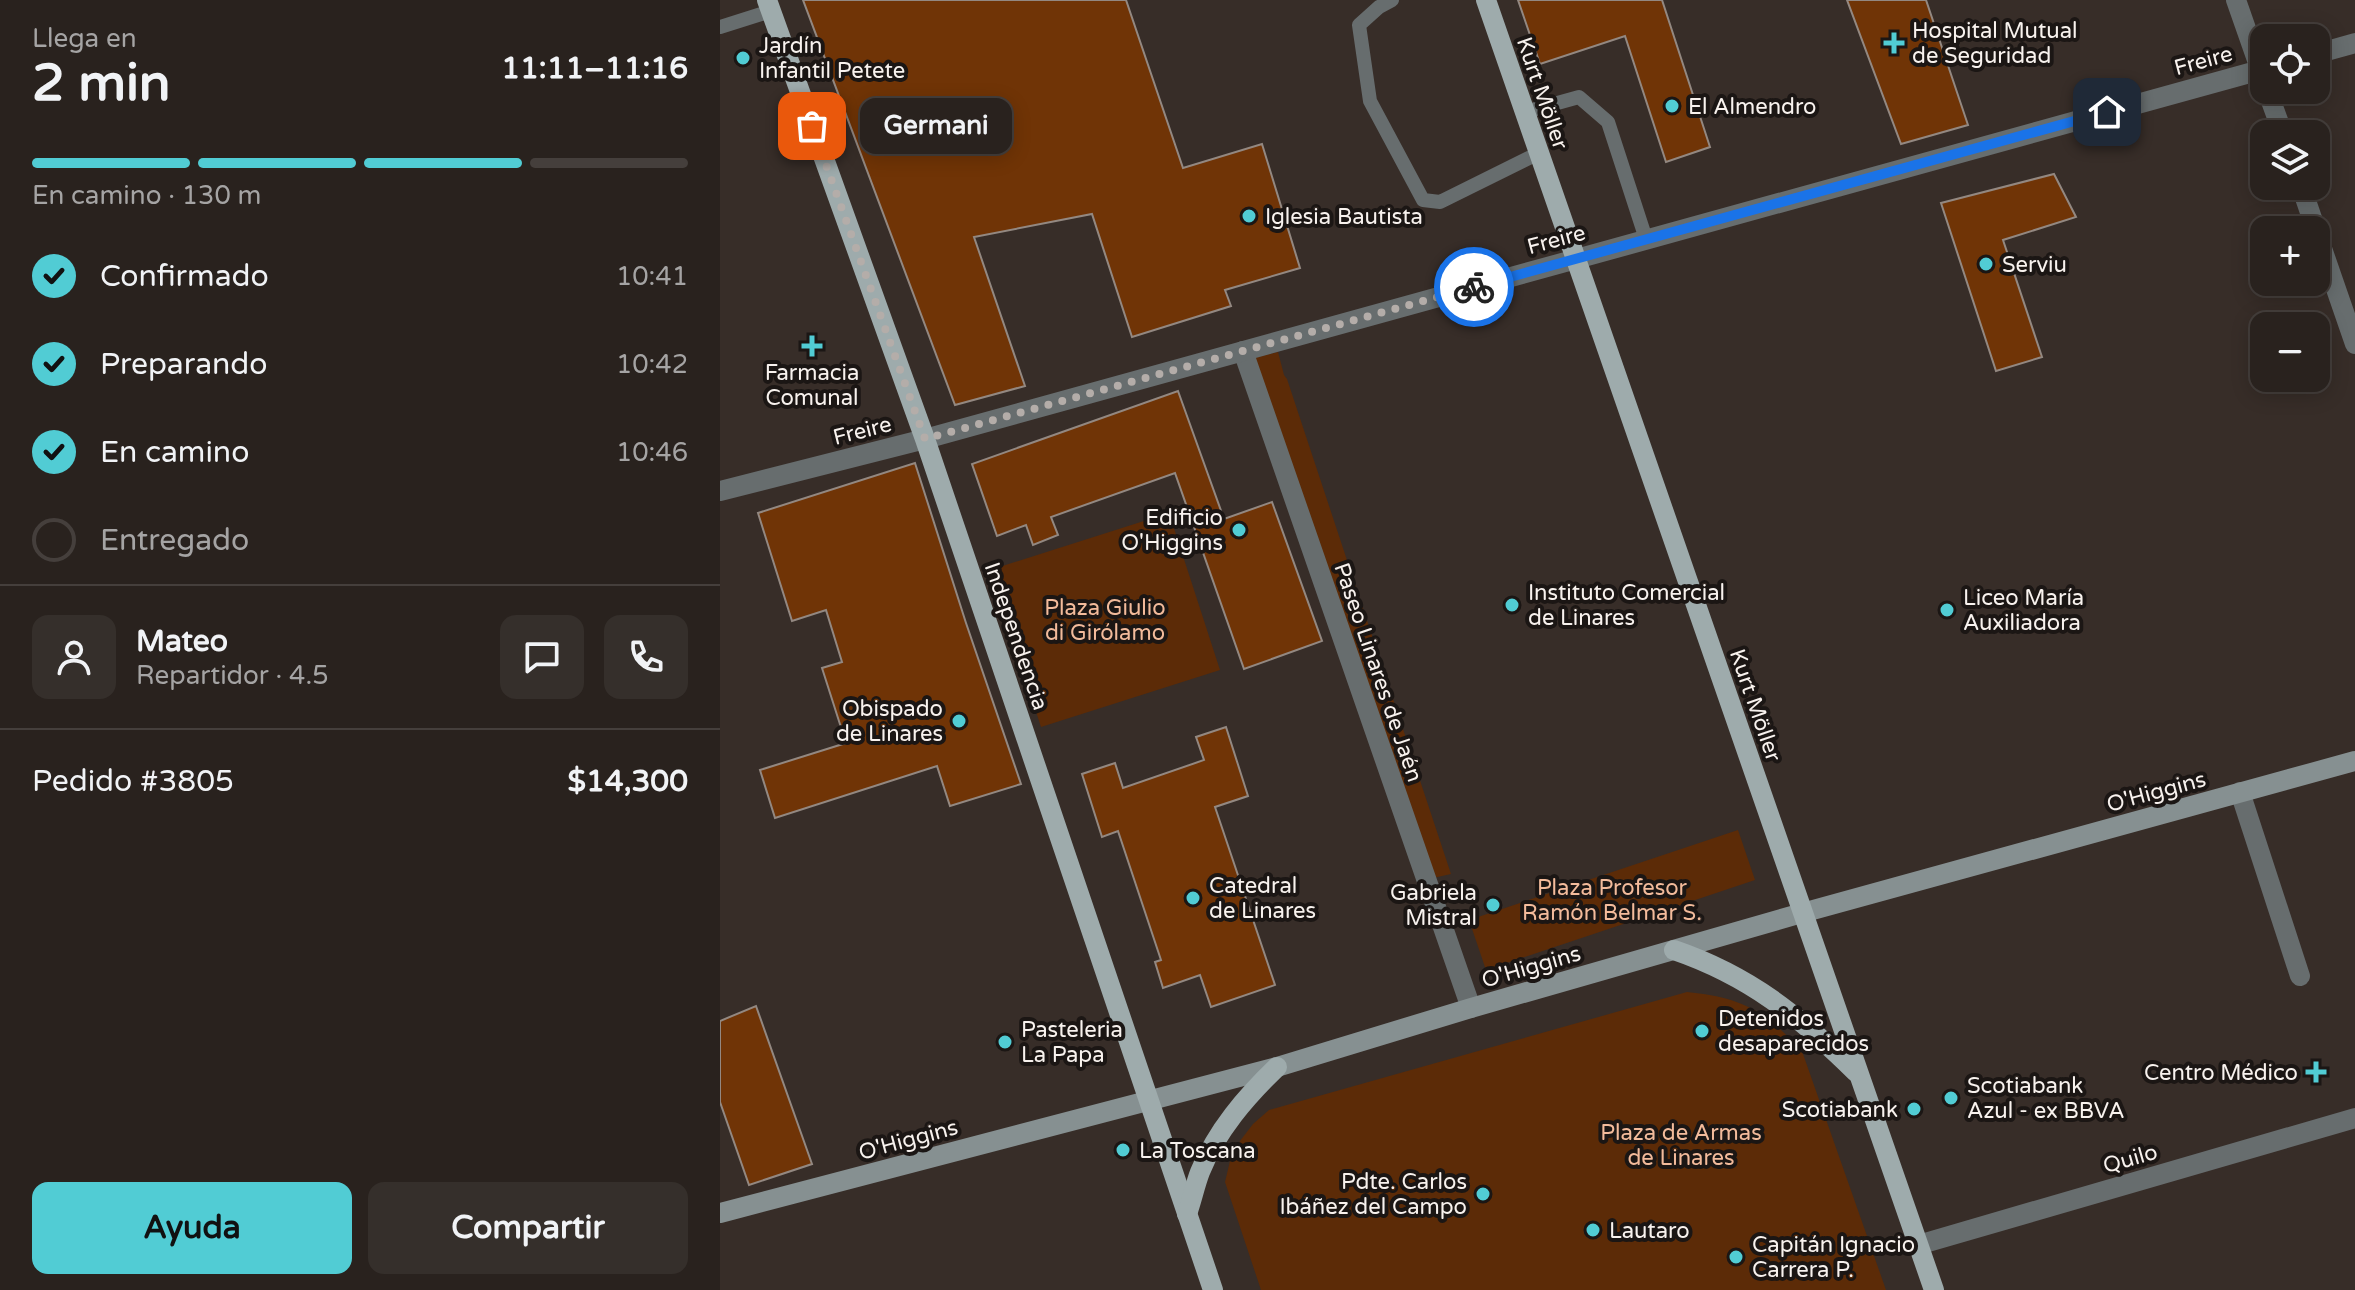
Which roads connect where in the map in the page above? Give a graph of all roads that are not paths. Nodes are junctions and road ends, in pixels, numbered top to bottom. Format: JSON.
{"nodes":[{"id":1,"x":1392,"y":0,"type":"edge"},
{"id":2,"x":1486,"y":0,"type":"edge"},
{"id":3,"x":2236,"y":0,"type":"edge"},
{"id":4,"x":769,"y":6,"type":"edge"},
{"id":5,"x":720,"y":27,"type":"edge"},
{"id":6,"x":2250,"y":38,"type":"edge"},
{"id":7,"x":2355,"y":43,"type":"edge"},
{"id":8,"x":2330,"y":50,"type":"edge"},
{"id":9,"x":2250,"y":76,"type":"edge"},
{"id":10,"x":1525,"y":112,"type":"junction"},
{"id":11,"x":1539,"y":153,"type":"junction"},
{"id":12,"x":1646,"y":239,"type":"junction"},
{"id":13,"x":1575,"y":259,"type":"junction"},
{"id":14,"x":2330,"y":271,"type":"edge"},
{"id":15,"x":2355,"y":344,"type":"edge"},
{"id":16,"x":1243,"y":351,"type":"junction"},
{"id":17,"x":925,"y":439,"type":"junction"},
{"id":18,"x":720,"y":491,"type":"edge"},
{"id":19,"x":2355,"y":761,"type":"edge"},
{"id":20,"x":2240,"y":792,"type":"junction"},
{"id":21,"x":1802,"y":913,"type":"junction"},
{"id":22,"x":1674,"y":950,"type":"junction"},
{"id":23,"x":2300,"y":976,"type":"dead end"},
{"id":24,"x":1471,"y":1008,"type":"junction"},
{"id":25,"x":1277,"y":1067,"type":"junction"},
{"id":26,"x":1859,"y":1074,"type":"junction"},
{"id":27,"x":1148,"y":1101,"type":"junction"},
{"id":28,"x":2355,"y":1118,"type":"edge"},
{"id":29,"x":720,"y":1213,"type":"edge"},
{"id":30,"x":1187,"y":1214,"type":"junction"},
{"id":31,"x":1918,"y":1245,"type":"junction"},
{"id":32,"x":1213,"y":1290,"type":"edge"},
{"id":33,"x":1934,"y":1290,"type":"edge"}],
"edges":[{"from":1,"to":11,"type":"lane"},
{"from":2,"to":10,"type":"main road","name":"Kurt Möller"},
{"from":3,"to":6,"type":"street"},
{"from":4,"to":5,"type":"lane"},
{"from":4,"to":17,"type":"main road","name":"Independencia"},
{"from":7,"to":8,"type":"street"},
{"from":9,"to":12,"type":"street","name":"Freire"},
{"from":10,"to":11,"type":"main road","name":"Kurt Möller"},
{"from":10,"to":12,"type":"lane"},
{"from":11,"to":13,"type":"main road","name":"Kurt Möller"},
{"from":12,"to":13,"type":"street","name":"Freire"},
{"from":13,"to":16,"type":"street","name":"Freire"},
{"from":13,"to":21,"type":"main road","name":"Kurt Möller"},
{"from":14,"to":15,"type":"street"},
{"from":16,"to":17,"type":"street","name":"Freire"},
{"from":16,"to":24,"type":"street","name":"Paseo Linares de Jaén"},
{"from":17,"to":18,"type":"street","name":"Freire"},
{"from":17,"to":27,"type":"main road","name":"Independencia"},
{"from":19,"to":20,"type":"main road","name":"O'Higgins"},
{"from":20,"to":21,"type":"main road","name":"O'Higgins"},
{"from":20,"to":23,"type":"street"},
{"from":21,"to":22,"type":"main road","name":"O'Higgins"},
{"from":21,"to":26,"type":"main road","name":"Kurt Möller"},
{"from":22,"to":24,"type":"main road","name":"O'Higgins"},
{"from":22,"to":26,"type":"main road"},
{"from":24,"to":25,"type":"main road","name":"O'Higgins"},
{"from":25,"to":27,"type":"main road","name":"O'Higgins"},
{"from":25,"to":30,"type":"main road"},
{"from":26,"to":31,"type":"main road","name":"Kurt Möller"},
{"from":27,"to":29,"type":"main road","name":"O'Higgins"},
{"from":27,"to":30,"type":"main road","name":"Independencia"},
{"from":28,"to":31,"type":"street","name":"Quilo"},
{"from":30,"to":32,"type":"main road","name":"Independencia"},
{"from":31,"to":33,"type":"main road","name":"Kurt Möller"}]}
